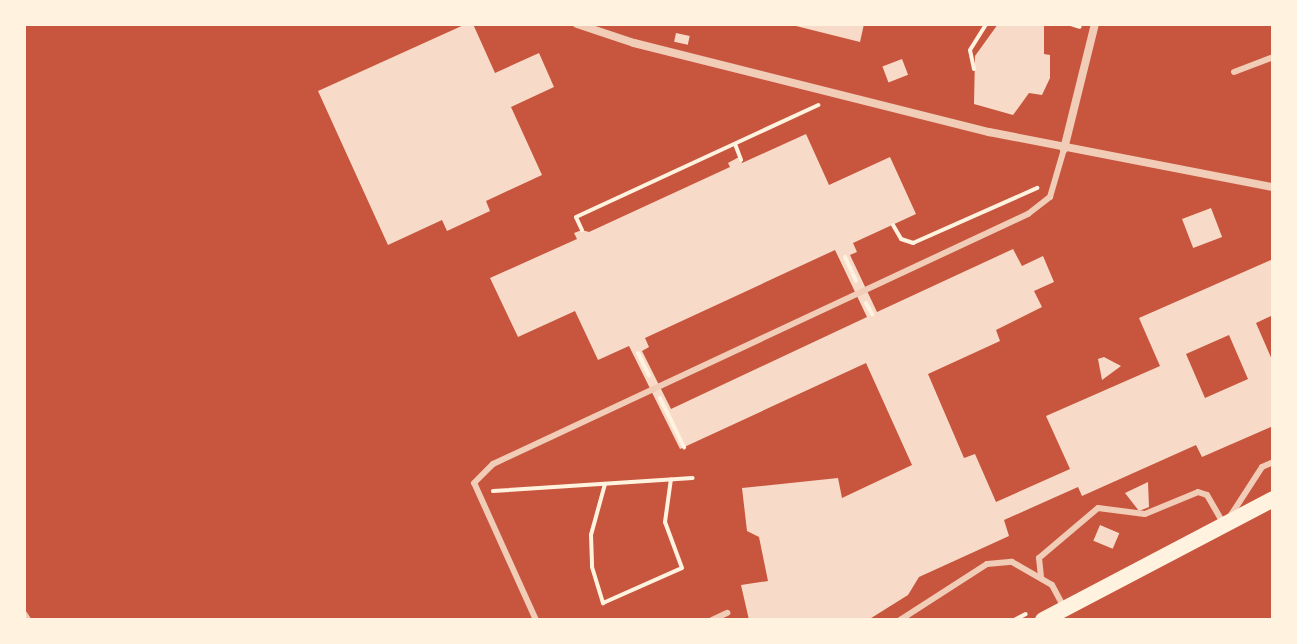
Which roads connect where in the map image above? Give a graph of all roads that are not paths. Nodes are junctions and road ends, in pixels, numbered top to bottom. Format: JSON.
{"nodes":[{"id":1,"x":577,"y":24,"type":"edge"},
{"id":2,"x":1095,"y":24,"type":"edge"},
{"id":3,"x":1273,"y":57,"type":"edge"},
{"id":4,"x":1234,"y":72,"type":"dead end"},
{"id":5,"x":1064,"y":149,"type":"junction"},
{"id":6,"x":1273,"y":187,"type":"edge"},
{"id":7,"x":1273,"y":462,"type":"edge"},
{"id":8,"x":1273,"y":499,"type":"edge"},
{"id":9,"x":1225,"y":525,"type":"junction"},
{"id":10,"x":1041,"y":577,"type":"junction"},
{"id":11,"x":1065,"y":610,"type":"junction"},
{"id":12,"x":727,"y":613,"type":"dead end"},
{"id":13,"x":24,"y":615,"type":"edge"},
{"id":14,"x":27,"y":620,"type":"edge"},
{"id":15,"x":536,"y":620,"type":"edge"},
{"id":16,"x":712,"y":620,"type":"edge"},
{"id":17,"x":900,"y":620,"type":"edge"},
{"id":18,"x":1043,"y":620,"type":"edge"}],
"edges":[{"from":1,"to":5,"type":"street"},
{"from":2,"to":5,"type":"street"},
{"from":3,"to":4,"type":"lane"},
{"from":5,"to":6,"type":"street"},
{"from":5,"to":15,"type":"lane"},
{"from":7,"to":9,"type":"lane"},
{"from":8,"to":9,"type":"main road"},
{"from":9,"to":10,"type":"lane"},
{"from":9,"to":11,"type":"main road"},
{"from":10,"to":11,"type":"lane"},
{"from":10,"to":17,"type":"lane"},
{"from":11,"to":18,"type":"main road"},
{"from":12,"to":16,"type":"lane"},
{"from":13,"to":14,"type":"street"}]}
